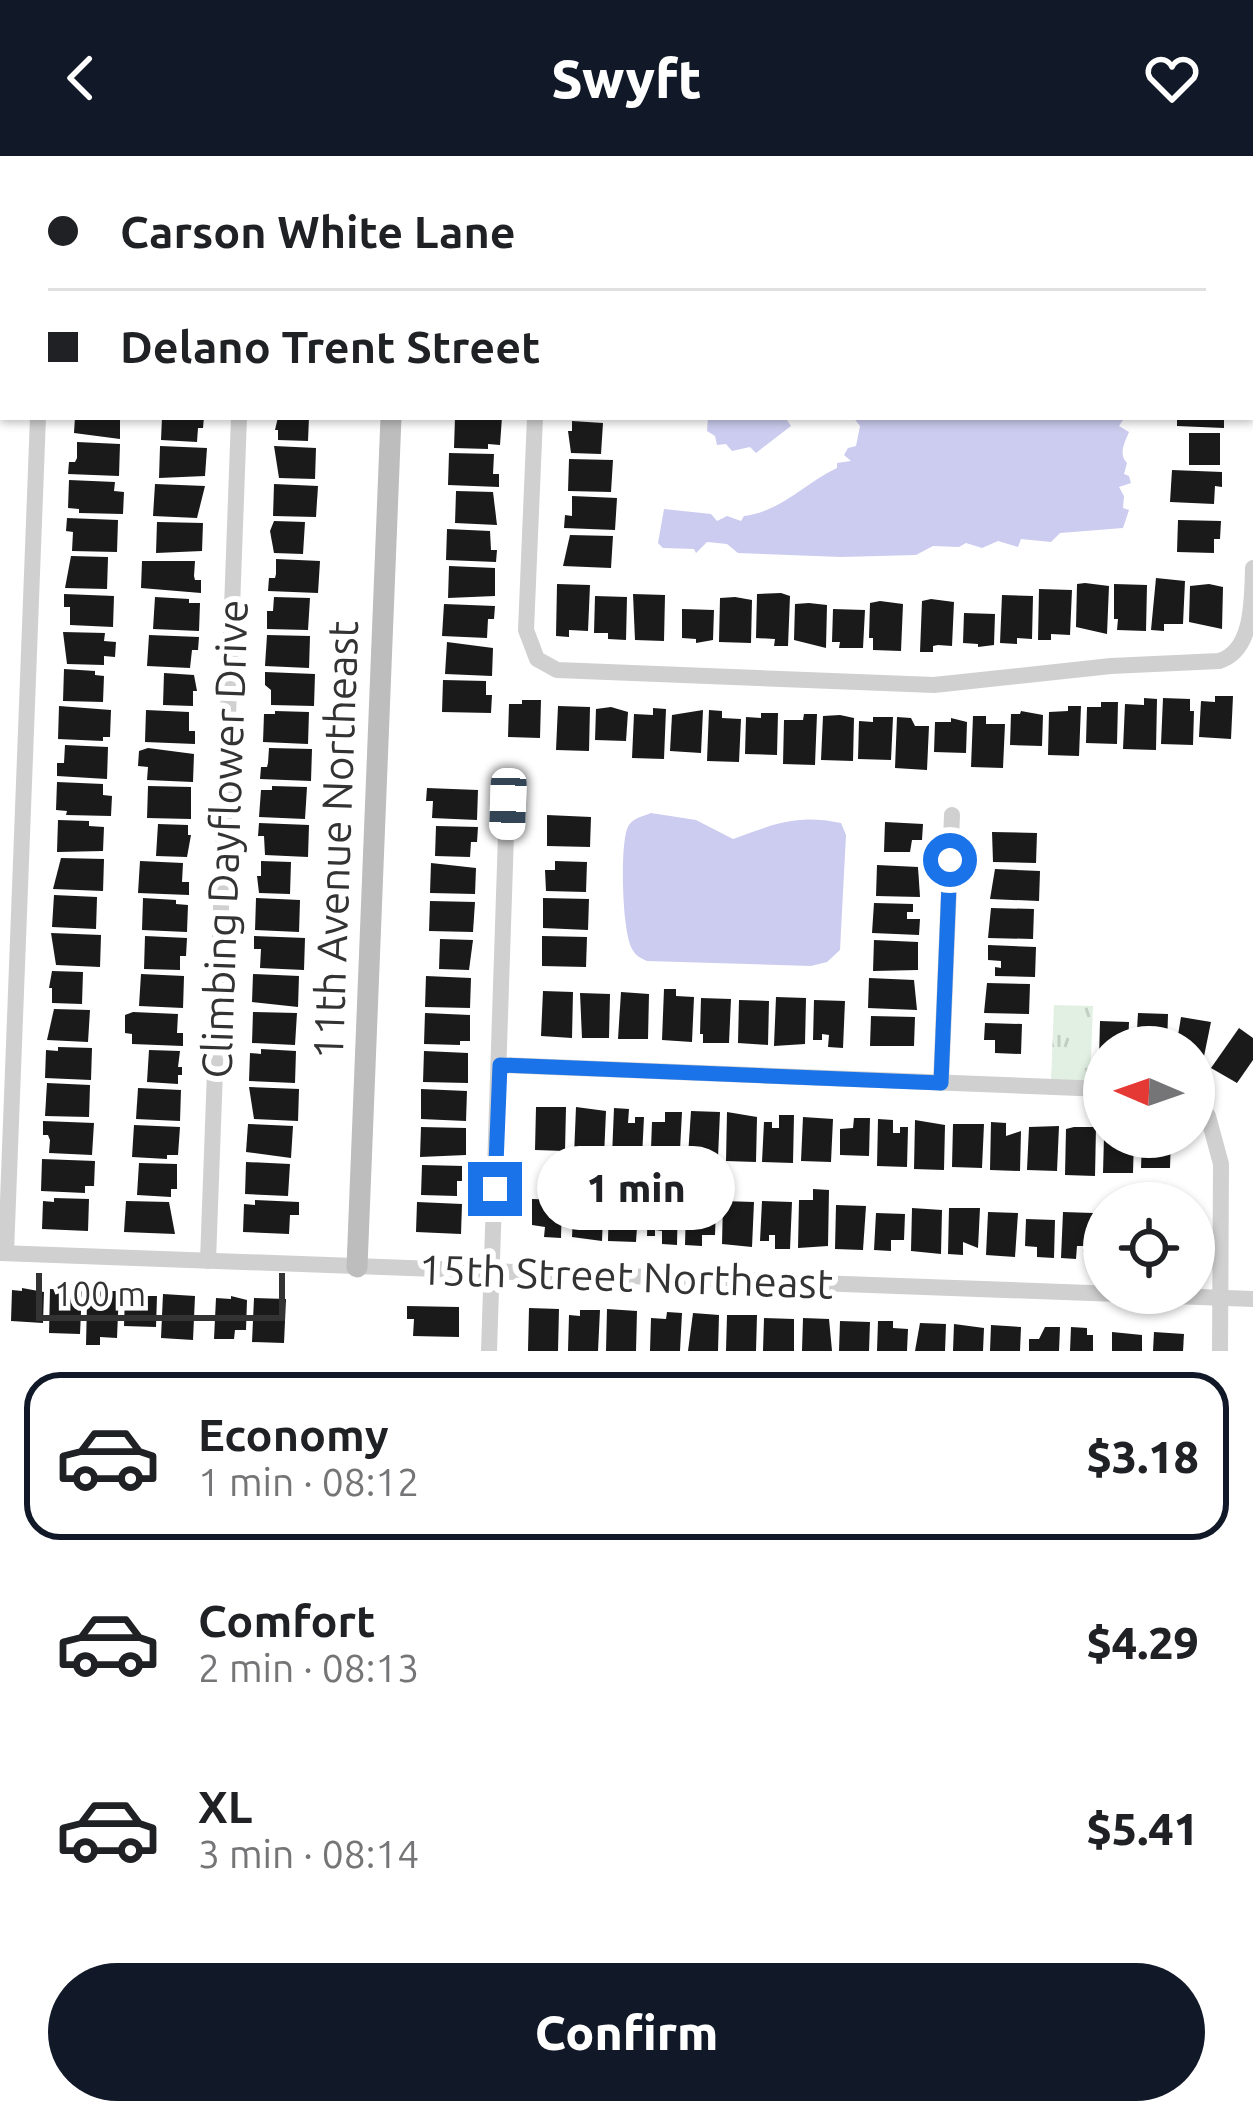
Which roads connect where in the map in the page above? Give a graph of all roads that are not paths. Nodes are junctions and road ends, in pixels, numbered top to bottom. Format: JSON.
{"nodes":[{"id":1,"x":38,"y":420,"type":"edge"},
{"id":2,"x":239,"y":420,"type":"edge"},
{"id":3,"x":391,"y":420,"type":"edge"},
{"id":4,"x":535,"y":420,"type":"edge"},
{"id":5,"x":1253,"y":568,"type":"edge"},
{"id":6,"x":508,"y":804,"type":"dead end"},
{"id":7,"x":952,"y":815,"type":"dead end"},
{"id":8,"x":9,"y":911,"type":"edge"},
{"id":9,"x":500,"y":1065,"type":"junction"},
{"id":10,"x":941,"y":1083,"type":"junction"},
{"id":11,"x":1083,"y":1088,"type":"edge"},
{"id":12,"x":1215,"y":1142,"type":"edge"},
{"id":13,"x":3,"y":1253,"type":"edge"},
{"id":14,"x":208,"y":1261,"type":"junction"},
{"id":15,"x":356,"y":1267,"type":"junction"},
{"id":16,"x":491,"y":1271,"type":"junction"},
{"id":17,"x":1222,"y":1298,"type":"junction"},
{"id":18,"x":1253,"y":1299,"type":"edge"},
{"id":19,"x":489,"y":1351,"type":"edge"},
{"id":20,"x":1220,"y":1351,"type":"edge"}],
"edges":[{"from":1,"to":8,"type":"street"},
{"from":2,"to":14,"type":"street","name":"Climbing Dayflower Drive"},
{"from":3,"to":15,"type":"street","name":"11th Avenue Northeast"},
{"from":4,"to":5,"type":"street"},
{"from":6,"to":9,"type":"street"},
{"from":7,"to":10,"type":"street"},
{"from":8,"to":13,"type":"street"},
{"from":9,"to":10,"type":"street"},
{"from":9,"to":16,"type":"street"},
{"from":10,"to":11,"type":"street"},
{"from":12,"to":17,"type":"street"},
{"from":13,"to":14,"type":"street","name":"15th Street Northeast"},
{"from":14,"to":15,"type":"street","name":"15th Street Northeast"},
{"from":15,"to":16,"type":"street","name":"15th Street Northeast"},
{"from":16,"to":17,"type":"street","name":"15th Street Northeast"},
{"from":16,"to":19,"type":"street"},
{"from":17,"to":18,"type":"street","name":"15th Street Northeast"},
{"from":17,"to":20,"type":"street"}]}
